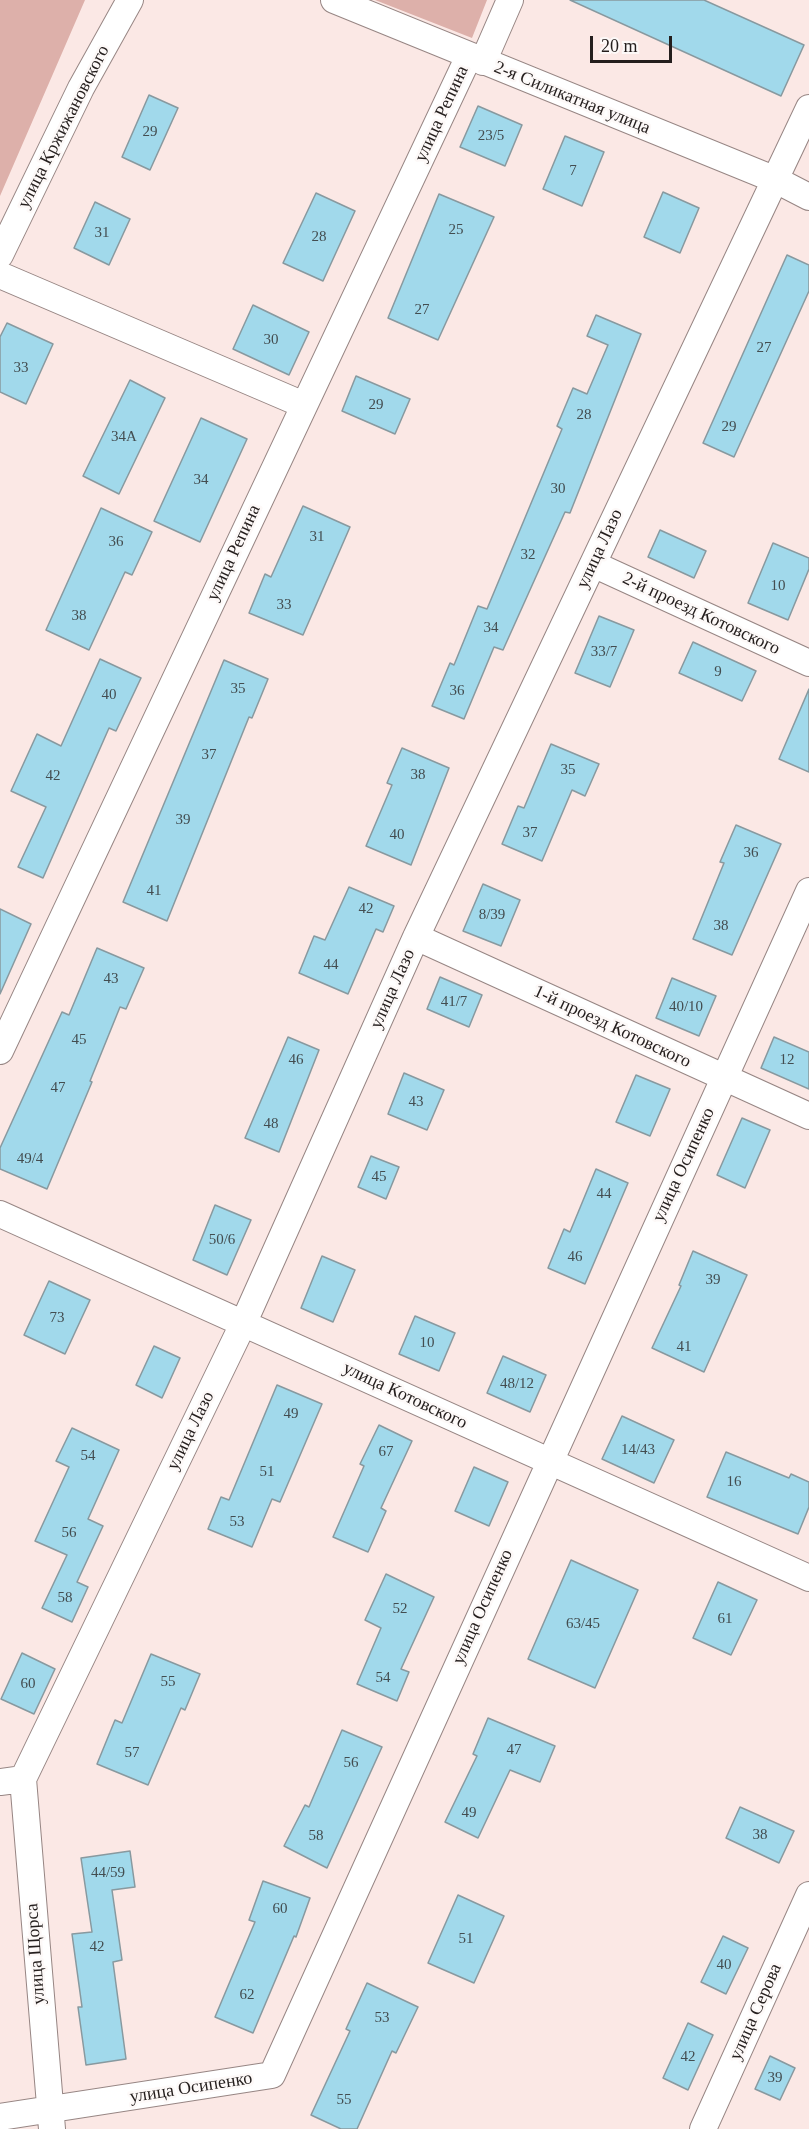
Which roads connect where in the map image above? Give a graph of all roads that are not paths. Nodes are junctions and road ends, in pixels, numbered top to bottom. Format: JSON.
{"nodes":[{"id":1,"x":130,"y":0,"type":"edge"},
{"id":2,"x":334,"y":0,"type":"edge"},
{"id":3,"x":510,"y":0,"type":"edge"},
{"id":4,"x":476,"y":59,"type":"junction"},
{"id":5,"x":809,"y":108,"type":"edge"},
{"id":6,"x":776,"y":180,"type":"junction"},
{"id":7,"x":809,"y":197,"type":"edge"},
{"id":8,"x":0,"y":255,"type":"edge"},
{"id":9,"x":0,"y":275,"type":"edge"},
{"id":10,"x":304,"y":405,"type":"junction"},
{"id":11,"x":593,"y":564,"type":"junction"},
{"id":12,"x":809,"y":663,"type":"edge"},
{"id":13,"x":809,"y":891,"type":"edge"},
{"id":14,"x":416,"y":937,"type":"junction"},
{"id":15,"x":0,"y":1051,"type":"edge"},
{"id":16,"x":724,"y":1079,"type":"junction"},
{"id":17,"x":809,"y":1116,"type":"edge"},
{"id":18,"x":0,"y":1214,"type":"edge"},
{"id":19,"x":244,"y":1322,"type":"junction"},
{"id":20,"x":548,"y":1462,"type":"junction"},
{"id":21,"x":809,"y":1578,"type":"edge"},
{"id":22,"x":11,"y":1780,"type":"edge"},
{"id":23,"x":809,"y":1895,"type":"edge"},
{"id":24,"x":802,"y":1929,"type":"edge"},
{"id":25,"x":0,"y":2117,"type":"edge"},
{"id":26,"x":51,"y":2120,"type":"edge"},
{"id":27,"x":703,"y":2129,"type":"edge"}],
"edges":[{"from":1,"to":8,"type":"street","name":"улица Кржижановского"},
{"from":2,"to":4,"type":"street","name":"2-я Силикатная улица"},
{"from":3,"to":4,"type":"street","name":"улица Репина"},
{"from":4,"to":6,"type":"street","name":"2-я Силикатная улица"},
{"from":4,"to":10,"type":"street","name":"улица Репина"},
{"from":5,"to":6,"type":"street","name":"улица Лазо"},
{"from":6,"to":7,"type":"street","name":"2-я Силикатная улица"},
{"from":6,"to":11,"type":"street","name":"улица Лазо"},
{"from":9,"to":10,"type":"street"},
{"from":10,"to":15,"type":"street","name":"улица Репина"},
{"from":11,"to":12,"type":"street","name":"2-й проезд Котовского"},
{"from":11,"to":14,"type":"street","name":"улица Лазо"},
{"from":13,"to":16,"type":"street","name":"улица Осипенко"},
{"from":14,"to":16,"type":"street","name":"1-й проезд Котовского"},
{"from":14,"to":19,"type":"street","name":"улица Лазо"},
{"from":16,"to":17,"type":"street","name":"1-й проезд Котовского"},
{"from":16,"to":20,"type":"street","name":"улица Осипенко"},
{"from":18,"to":19,"type":"street","name":"улица Котовского"},
{"from":19,"to":20,"type":"street","name":"улица Котовского"},
{"from":19,"to":22,"type":"street","name":"улица Лазо"},
{"from":20,"to":21,"type":"street","name":"улица Котовского"},
{"from":20,"to":26,"type":"street","name":"улица Осипенко"},
{"from":22,"to":26,"type":"street","name":"улица Щорса"},
{"from":23,"to":24,"type":"street","name":"улица Серова"},
{"from":24,"to":27,"type":"street","name":"улица Серова"},
{"from":25,"to":26,"type":"street","name":"улица Осипенко"}]}
